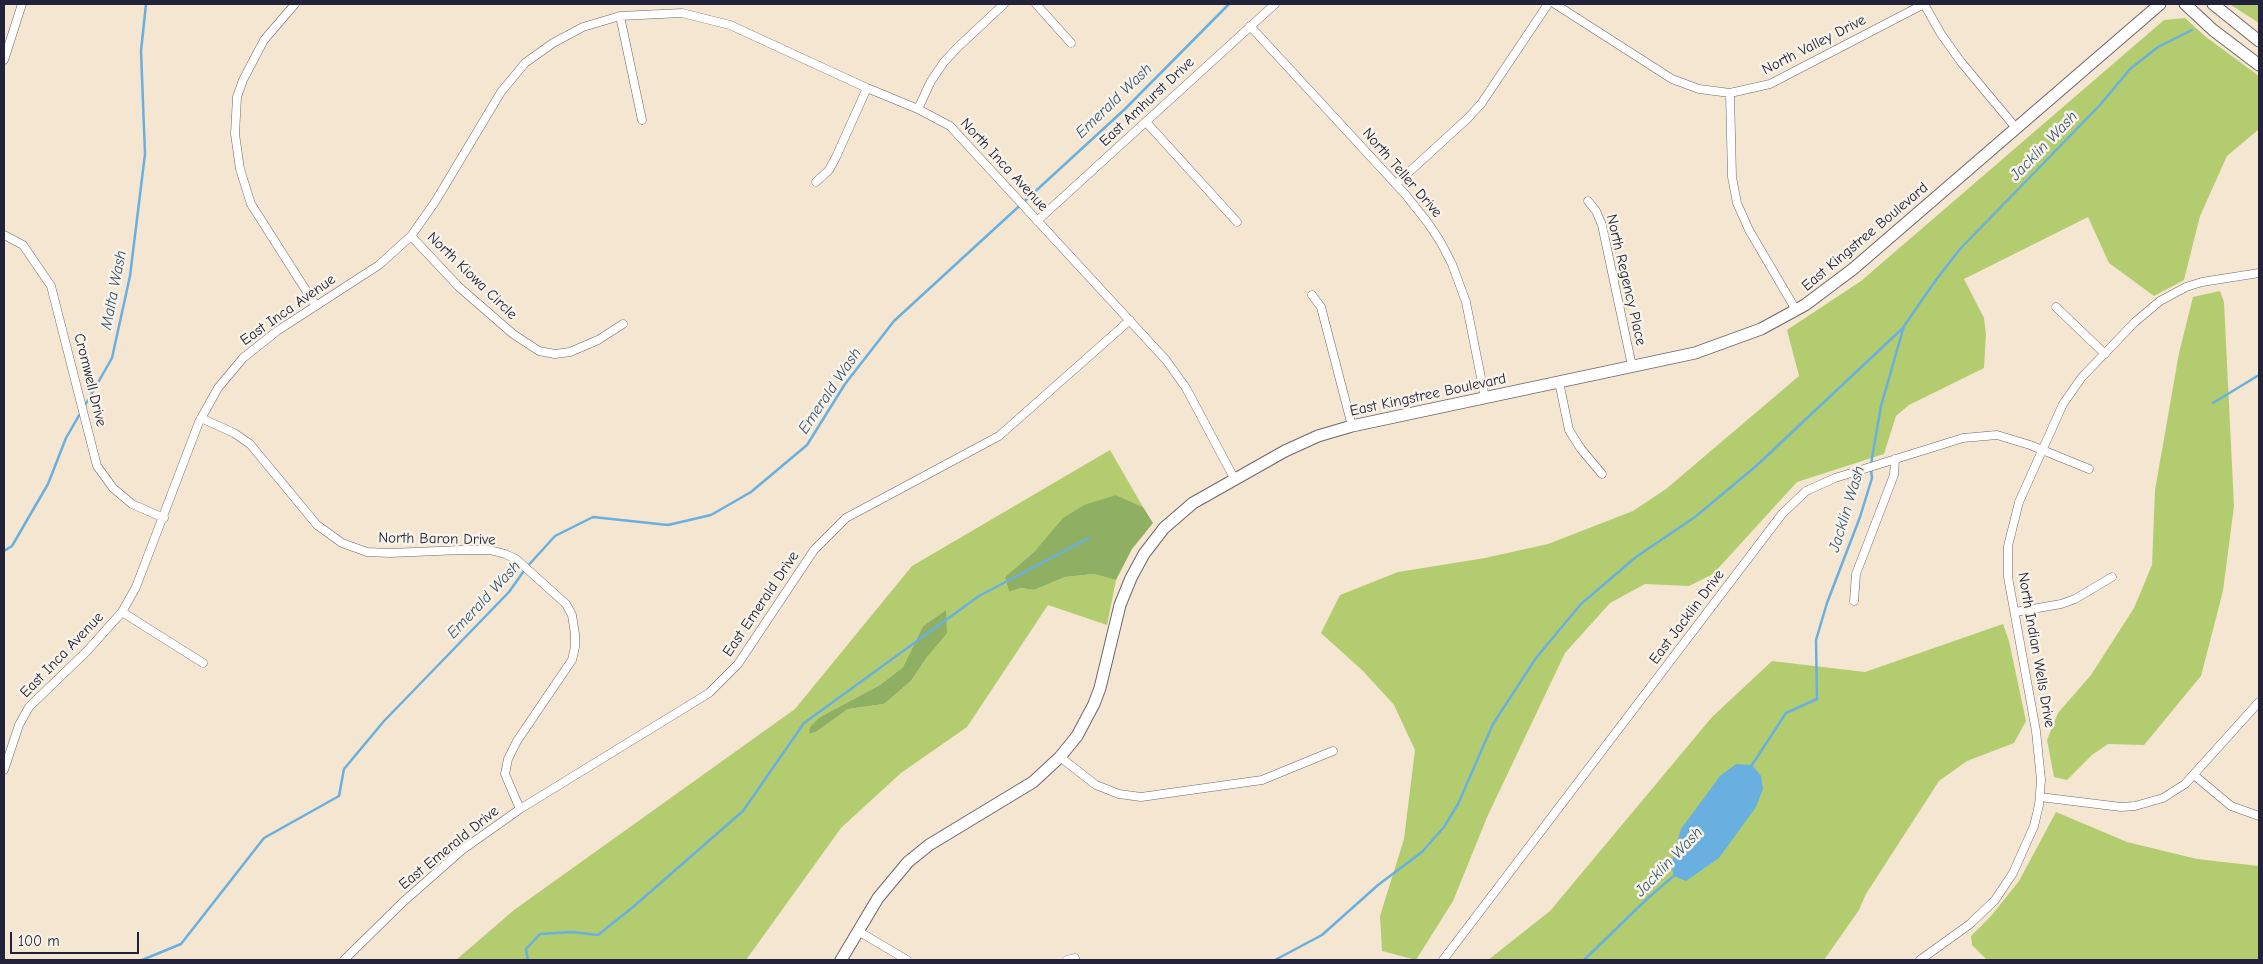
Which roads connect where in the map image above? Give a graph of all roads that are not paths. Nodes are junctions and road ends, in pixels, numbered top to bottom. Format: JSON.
{"nodes":[{"id":1,"x":22,"y":4,"type":"edge"},
{"id":2,"x":295,"y":4,"type":"edge"},
{"id":3,"x":684,"y":4,"type":"edge"},
{"id":4,"x":1004,"y":4,"type":"edge"},
{"id":5,"x":1036,"y":4,"type":"edge"},
{"id":6,"x":1275,"y":4,"type":"edge"},
{"id":7,"x":1548,"y":4,"type":"edge"},
{"id":8,"x":1554,"y":4,"type":"edge"},
{"id":9,"x":1924,"y":4,"type":"edge"},
{"id":10,"x":2160,"y":4,"type":"edge"},
{"id":11,"x":2185,"y":4,"type":"edge"},
{"id":12,"x":2213,"y":4,"type":"edge"},
{"id":13,"x":682,"y":13,"type":"junction"},
{"id":14,"x":620,"y":16,"type":"junction"},
{"id":15,"x":1250,"y":26,"type":"junction"},
{"id":16,"x":2259,"y":42,"type":"edge"},
{"id":17,"x":1071,"y":43,"type":"dead end"},
{"id":18,"x":4,"y":60,"type":"edge"},
{"id":19,"x":2259,"y":65,"type":"edge"},
{"id":20,"x":868,"y":88,"type":"junction"},
{"id":21,"x":1730,"y":93,"type":"junction"},
{"id":22,"x":918,"y":109,"type":"junction"},
{"id":23,"x":642,"y":120,"type":"dead end"},
{"id":24,"x":1146,"y":122,"type":"junction"},
{"id":25,"x":2016,"y":128,"type":"junction"},
{"id":26,"x":816,"y":182,"type":"dead end"},
{"id":27,"x":1396,"y":184,"type":"junction"},
{"id":28,"x":1588,"y":201,"type":"dead end"},
{"id":29,"x":1038,"y":221,"type":"junction"},
{"id":30,"x":1237,"y":222,"type":"dead end"},
{"id":31,"x":4,"y":234,"type":"edge"},
{"id":32,"x":410,"y":236,"type":"junction"},
{"id":33,"x":2259,"y":273,"type":"edge"},
{"id":34,"x":1312,"y":295,"type":"dead end"},
{"id":35,"x":316,"y":306,"type":"junction"},
{"id":36,"x":2056,"y":307,"type":"dead end"},
{"id":37,"x":1796,"y":310,"type":"junction"},
{"id":38,"x":1130,"y":320,"type":"junction"},
{"id":39,"x":623,"y":324,"type":"dead end"},
{"id":40,"x":2105,"y":354,"type":"junction"},
{"id":41,"x":1632,"y":366,"type":"junction"},
{"id":42,"x":1559,"y":382,"type":"junction"},
{"id":43,"x":1485,"y":398,"type":"junction"},
{"id":44,"x":201,"y":418,"type":"junction"},
{"id":45,"x":1352,"y":426,"type":"junction"},
{"id":46,"x":2043,"y":450,"type":"junction"},
{"id":47,"x":1895,"y":459,"type":"junction"},
{"id":48,"x":2089,"y":469,"type":"dead end"},
{"id":49,"x":1602,"y":474,"type":"dead end"},
{"id":50,"x":1234,"y":478,"type":"junction"},
{"id":51,"x":164,"y":518,"type":"junction"},
{"id":52,"x":2112,"y":577,"type":"dead end"},
{"id":53,"x":1854,"y":601,"type":"dead end"},
{"id":54,"x":122,"y":612,"type":"junction"},
{"id":55,"x":2015,"y":612,"type":"junction"},
{"id":56,"x":204,"y":663,"type":"dead end"},
{"id":57,"x":2259,"y":702,"type":"edge"},
{"id":58,"x":1333,"y":751,"type":"dead end"},
{"id":59,"x":1060,"y":757,"type":"junction"},
{"id":60,"x":4,"y":770,"type":"edge"},
{"id":61,"x":2194,"y":775,"type":"junction"},
{"id":62,"x":2040,"y":797,"type":"junction"},
{"id":63,"x":520,"y":809,"type":"junction"},
{"id":64,"x":2259,"y":816,"type":"edge"},
{"id":65,"x":858,"y":931,"type":"junction"},
{"id":66,"x":344,"y":960,"type":"edge"},
{"id":67,"x":841,"y":960,"type":"edge"},
{"id":68,"x":907,"y":960,"type":"edge"},
{"id":69,"x":1443,"y":960,"type":"edge"},
{"id":70,"x":1920,"y":960,"type":"edge"}],
"edges":[{"from":1,"to":18,"type":"street"},
{"from":2,"to":35,"type":"street"},
{"from":3,"to":13,"type":"street"},
{"from":4,"to":22,"type":"street"},
{"from":5,"to":17,"type":"street"},
{"from":6,"to":15,"type":"street","name":"East Amhurst Drive"},
{"from":7,"to":27,"type":"street"},
{"from":8,"to":21,"type":"street","name":"North Valley Drive"},
{"from":9,"to":21,"type":"street","name":"North Valley Drive"},
{"from":9,"to":25,"type":"street"},
{"from":10,"to":25,"type":"street","name":"East Kingstree Boulevard"},
{"from":11,"to":19,"type":"street"},
{"from":12,"to":16,"type":"street"},
{"from":13,"to":14,"type":"street","name":"North Inca Avenue"},
{"from":13,"to":20,"type":"street","name":"North Inca Avenue"},
{"from":14,"to":23,"type":"street"},
{"from":14,"to":32,"type":"street","name":"East Inca Avenue"},
{"from":15,"to":24,"type":"street","name":"East Amhurst Drive"},
{"from":15,"to":27,"type":"street","name":"North Teller Drive"},
{"from":20,"to":22,"type":"street","name":"North Inca Avenue"},
{"from":20,"to":26,"type":"street"},
{"from":21,"to":37,"type":"street"},
{"from":22,"to":29,"type":"street","name":"North Inca Avenue"},
{"from":24,"to":29,"type":"street","name":"East Amhurst Drive"},
{"from":24,"to":30,"type":"street"},
{"from":25,"to":37,"type":"street","name":"East Kingstree Boulevard"},
{"from":27,"to":43,"type":"street","name":"North Teller Drive"},
{"from":28,"to":41,"type":"street","name":"North Regency Place"},
{"from":29,"to":38,"type":"street","name":"North Inca Avenue"},
{"from":31,"to":51,"type":"street","name":"Cromwell Drive"},
{"from":32,"to":35,"type":"street","name":"East Inca Avenue"},
{"from":32,"to":39,"type":"street","name":"North Kiowa Circle"},
{"from":33,"to":40,"type":"street","name":"North Indian Wells Drive"},
{"from":34,"to":45,"type":"street"},
{"from":35,"to":44,"type":"street","name":"East Inca Avenue"},
{"from":36,"to":40,"type":"street"},
{"from":37,"to":41,"type":"street","name":"East Kingstree Boulevard"},
{"from":38,"to":50,"type":"street","name":"North Inca Avenue"},
{"from":38,"to":63,"type":"street","name":"East Emerald Drive"},
{"from":40,"to":46,"type":"street","name":"North Indian Wells Drive"},
{"from":41,"to":42,"type":"street","name":"East Kingstree Boulevard"},
{"from":42,"to":43,"type":"street","name":"East Kingstree Boulevard"},
{"from":42,"to":49,"type":"street"},
{"from":43,"to":45,"type":"street","name":"East Kingstree Boulevard"},
{"from":44,"to":51,"type":"street","name":"East Inca Avenue"},
{"from":44,"to":63,"type":"street","name":"North Baron Drive"},
{"from":45,"to":50,"type":"street","name":"East Kingstree Boulevard"},
{"from":46,"to":47,"type":"street","name":"East Jacklin Drive"},
{"from":46,"to":48,"type":"street","name":"East Jacklin Drive"},
{"from":46,"to":55,"type":"street","name":"North Indian Wells Drive"},
{"from":47,"to":53,"type":"street"},
{"from":47,"to":69,"type":"street","name":"East Jacklin Drive"},
{"from":50,"to":59,"type":"street","name":"East Kingstree Boulevard"},
{"from":51,"to":54,"type":"street","name":"East Inca Avenue"},
{"from":52,"to":55,"type":"street"},
{"from":54,"to":56,"type":"street"},
{"from":54,"to":60,"type":"street","name":"East Inca Avenue"},
{"from":55,"to":62,"type":"street","name":"North Indian Wells Drive"},
{"from":57,"to":61,"type":"street"},
{"from":58,"to":59,"type":"street"},
{"from":59,"to":65,"type":"street","name":"East Kingstree Boulevard"},
{"from":61,"to":62,"type":"street"},
{"from":61,"to":64,"type":"street"},
{"from":62,"to":70,"type":"street","name":"North Indian Wells Drive"},
{"from":63,"to":66,"type":"street","name":"East Emerald Drive"},
{"from":65,"to":67,"type":"street","name":"East Kingstree Boulevard"},
{"from":65,"to":68,"type":"street"}]}
